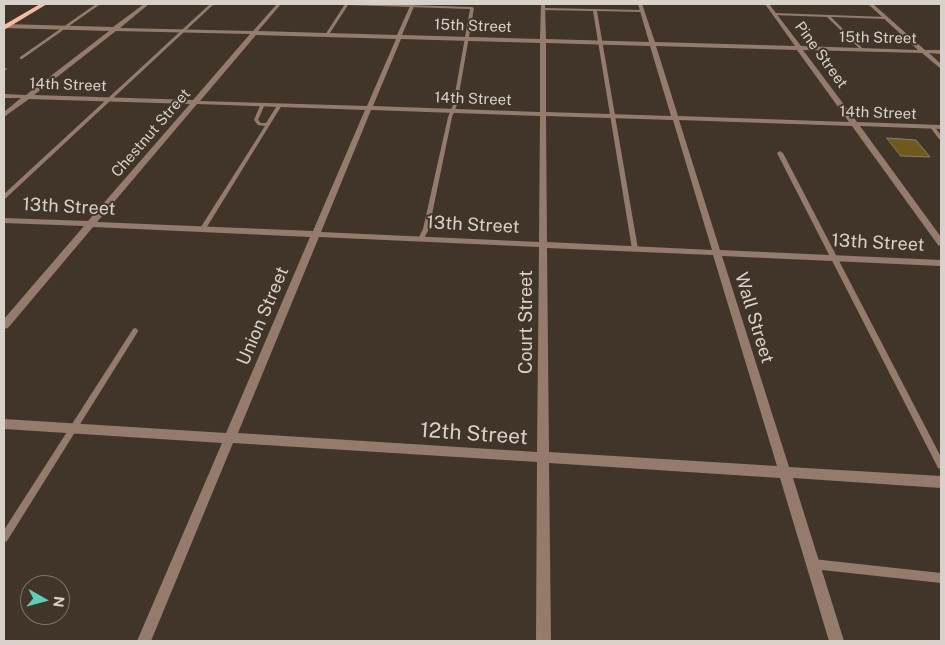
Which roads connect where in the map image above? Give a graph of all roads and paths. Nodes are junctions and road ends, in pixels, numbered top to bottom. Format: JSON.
{"nodes":[{"id":1,"x":44,"y":4,"type":"edge"},
{"id":2,"x":147,"y":4,"type":"edge"},
{"id":3,"x":212,"y":4,"type":"edge"},
{"id":4,"x":279,"y":4,"type":"edge"},
{"id":5,"x":348,"y":4,"type":"edge"},
{"id":6,"x":767,"y":4,"type":"edge"},
{"id":7,"x":870,"y":4,"type":"edge"},
{"id":8,"x":97,"y":5,"type":"edge"},
{"id":9,"x":413,"y":5,"type":"edge"},
{"id":10,"x":543,"y":6,"type":"edge"},
{"id":11,"x":641,"y":7,"type":"edge"},
{"id":12,"x":595,"y":10,"type":"junction"},
{"id":13,"x":774,"y":14,"type":"junction"},
{"id":14,"x":828,"y":16,"type":"junction"},
{"id":15,"x":886,"y":18,"type":"junction"},
{"id":16,"x":5,"y":26,"type":"edge"},
{"id":17,"x":65,"y":27,"type":"junction"},
{"id":18,"x":115,"y":29,"type":"junction"},
{"id":19,"x":183,"y":30,"type":"junction"},
{"id":20,"x":255,"y":32,"type":"junction"},
{"id":21,"x":327,"y":34,"type":"junction"},
{"id":22,"x":400,"y":36,"type":"junction"},
{"id":23,"x":465,"y":39,"type":"junction"},
{"id":24,"x":543,"y":41,"type":"junction"},
{"id":25,"x":600,"y":42,"type":"junction"},
{"id":26,"x":652,"y":44,"type":"junction"},
{"id":27,"x":799,"y":48,"type":"junction"},
{"id":28,"x":862,"y":50,"type":"junction"},
{"id":29,"x":924,"y":51,"type":"junction"},
{"id":30,"x":941,"y":52,"type":"edge"},
{"id":31,"x":21,"y":58,"type":"dead end"},
{"id":32,"x":941,"y":67,"type":"edge"},
{"id":33,"x":4,"y":96,"type":"edge"},
{"id":34,"x":28,"y":96,"type":"junction"},
{"id":35,"x":111,"y":99,"type":"junction"},
{"id":36,"x":196,"y":102,"type":"junction"},
{"id":37,"x":263,"y":104,"type":"junction"},
{"id":38,"x":280,"y":106,"type":"junction"},
{"id":39,"x":369,"y":108,"type":"junction"},
{"id":40,"x":452,"y":111,"type":"junction"},
{"id":41,"x":542,"y":114,"type":"junction"},
{"id":42,"x":4,"y":115,"type":"edge"},
{"id":43,"x":613,"y":117,"type":"junction"},
{"id":44,"x":675,"y":119,"type":"junction"},
{"id":45,"x":267,"y":125,"type":"junction"},
{"id":46,"x":854,"y":125,"type":"junction"},
{"id":47,"x":932,"y":127,"type":"junction"},
{"id":48,"x":941,"y":127,"type":"edge"},
{"id":49,"x":941,"y":138,"type":"edge"},
{"id":50,"x":780,"y":153,"type":"dead end"},
{"id":51,"x":4,"y":197,"type":"edge"},
{"id":52,"x":4,"y":220,"type":"edge"},
{"id":53,"x":90,"y":224,"type":"junction"},
{"id":54,"x":202,"y":230,"type":"junction"},
{"id":55,"x":314,"y":234,"type":"junction"},
{"id":56,"x":421,"y":239,"type":"junction"},
{"id":57,"x":941,"y":243,"type":"edge"},
{"id":58,"x":543,"y":244,"type":"junction"},
{"id":59,"x":635,"y":249,"type":"junction"},
{"id":60,"x":717,"y":252,"type":"junction"},
{"id":61,"x":835,"y":258,"type":"junction"},
{"id":62,"x":941,"y":263,"type":"edge"},
{"id":63,"x":4,"y":326,"type":"edge"},
{"id":64,"x":135,"y":331,"type":"dead end"},
{"id":65,"x":4,"y":424,"type":"edge"},
{"id":66,"x":74,"y":428,"type":"junction"},
{"id":67,"x":229,"y":438,"type":"junction"},
{"id":68,"x":543,"y":458,"type":"junction"},
{"id":69,"x":941,"y":464,"type":"edge"},
{"id":70,"x":785,"y":473,"type":"junction"},
{"id":71,"x":941,"y":482,"type":"edge"},
{"id":72,"x":4,"y":538,"type":"edge"},
{"id":73,"x":813,"y":564,"type":"junction"},
{"id":74,"x":941,"y":578,"type":"edge"},
{"id":75,"x":144,"y":641,"type":"edge"},
{"id":76,"x":543,"y":641,"type":"edge"},
{"id":77,"x":837,"y":641,"type":"edge"}],
"edges":[{"from":1,"to":16,"type":"main road"},
{"from":2,"to":18,"type":"street"},
{"from":3,"to":19,"type":"lane"},
{"from":4,"to":20,"type":"street","name":"Chestnut Street"},
{"from":5,"to":9,"type":"lane"},
{"from":5,"to":21,"type":"lane"},
{"from":6,"to":13,"type":"street","name":"Pine Street"},
{"from":7,"to":15,"type":"street"},
{"from":8,"to":17,"type":"lane"},
{"from":9,"to":22,"type":"street","name":"Union Street"},
{"from":9,"to":23,"type":"lane"},
{"from":10,"to":12,"type":"lane"},
{"from":10,"to":24,"type":"street","name":"Court Street"},
{"from":11,"to":12,"type":"lane"},
{"from":11,"to":26,"type":"street","name":"Wall Street"},
{"from":12,"to":25,"type":"lane"},
{"from":13,"to":14,"type":"lane"},
{"from":13,"to":27,"type":"street","name":"Pine Street"},
{"from":14,"to":15,"type":"lane"},
{"from":14,"to":28,"type":"lane"},
{"from":15,"to":29,"type":"street"},
{"from":16,"to":17,"type":"street","name":"15th Street"},
{"from":17,"to":18,"type":"street","name":"15th Street"},
{"from":17,"to":31,"type":"lane"},
{"from":18,"to":19,"type":"street","name":"15th Street"},
{"from":18,"to":34,"type":"street"},
{"from":19,"to":20,"type":"street","name":"15th Street"},
{"from":19,"to":35,"type":"lane"},
{"from":20,"to":21,"type":"street","name":"15th Street"},
{"from":20,"to":36,"type":"street","name":"Chestnut Street"},
{"from":21,"to":22,"type":"street","name":"15th Street"},
{"from":22,"to":23,"type":"street","name":"15th Street"},
{"from":22,"to":39,"type":"street","name":"Union Street"},
{"from":23,"to":24,"type":"street","name":"15th Street"},
{"from":23,"to":40,"type":"lane"},
{"from":24,"to":25,"type":"street","name":"15th Street"},
{"from":24,"to":41,"type":"street","name":"Court Street"},
{"from":25,"to":26,"type":"street","name":"15th Street"},
{"from":25,"to":43,"type":"lane"},
{"from":26,"to":27,"type":"street","name":"15th Street"},
{"from":26,"to":44,"type":"street","name":"Wall Street"},
{"from":27,"to":28,"type":"street","name":"15th Street"},
{"from":27,"to":46,"type":"street","name":"Pine Street"},
{"from":28,"to":29,"type":"street","name":"15th Street"},
{"from":29,"to":30,"type":"street","name":"15th Street"},
{"from":29,"to":32,"type":"street"},
{"from":33,"to":34,"type":"street","name":"14th Street"},
{"from":34,"to":35,"type":"street","name":"14th Street"},
{"from":34,"to":42,"type":"street"},
{"from":35,"to":36,"type":"street","name":"14th Street"},
{"from":35,"to":51,"type":"lane"},
{"from":36,"to":37,"type":"street","name":"14th Street"},
{"from":36,"to":53,"type":"street","name":"Chestnut Street"},
{"from":37,"to":38,"type":"street","name":"14th Street"},
{"from":37,"to":45,"type":"lane"},
{"from":38,"to":39,"type":"street","name":"14th Street"},
{"from":38,"to":45,"type":"lane"},
{"from":39,"to":40,"type":"street","name":"14th Street"},
{"from":39,"to":55,"type":"street","name":"Union Street"},
{"from":40,"to":41,"type":"street","name":"14th Street"},
{"from":40,"to":56,"type":"lane"},
{"from":41,"to":43,"type":"street","name":"14th Street"},
{"from":41,"to":58,"type":"street","name":"Court Street"},
{"from":43,"to":44,"type":"street","name":"14th Street"},
{"from":43,"to":59,"type":"lane"},
{"from":44,"to":46,"type":"street","name":"14th Street"},
{"from":44,"to":60,"type":"street","name":"Wall Street"},
{"from":45,"to":54,"type":"lane"},
{"from":46,"to":47,"type":"street","name":"14th Street"},
{"from":46,"to":57,"type":"street","name":"Pine Street"},
{"from":47,"to":48,"type":"street","name":"14th Street"},
{"from":47,"to":49,"type":"lane"},
{"from":50,"to":61,"type":"lane"},
{"from":52,"to":53,"type":"street","name":"13th Street"},
{"from":53,"to":54,"type":"street","name":"13th Street"},
{"from":53,"to":63,"type":"street","name":"Chestnut Street"},
{"from":54,"to":55,"type":"street","name":"13th Street"},
{"from":55,"to":56,"type":"street","name":"13th Street"},
{"from":55,"to":67,"type":"street","name":"Union Street"},
{"from":56,"to":58,"type":"street","name":"13th Street"},
{"from":58,"to":59,"type":"street","name":"13th Street"},
{"from":58,"to":68,"type":"street","name":"Court Street"},
{"from":59,"to":60,"type":"street","name":"13th Street"},
{"from":60,"to":61,"type":"street","name":"13th Street"},
{"from":60,"to":70,"type":"street","name":"Wall Street"},
{"from":61,"to":62,"type":"street","name":"13th Street"},
{"from":61,"to":69,"type":"lane"},
{"from":64,"to":66,"type":"lane"},
{"from":65,"to":66,"type":"street","name":"12th Street"},
{"from":66,"to":67,"type":"street","name":"12th Street"},
{"from":66,"to":72,"type":"lane"},
{"from":67,"to":68,"type":"street","name":"12th Street"},
{"from":67,"to":75,"type":"street","name":"Union Street"},
{"from":68,"to":70,"type":"street","name":"12th Street"},
{"from":68,"to":76,"type":"street","name":"Court Street"},
{"from":70,"to":71,"type":"street","name":"12th Street"},
{"from":70,"to":73,"type":"street","name":"Wall Street"},
{"from":73,"to":74,"type":"lane"},
{"from":73,"to":77,"type":"street","name":"Wall Street"}]}
